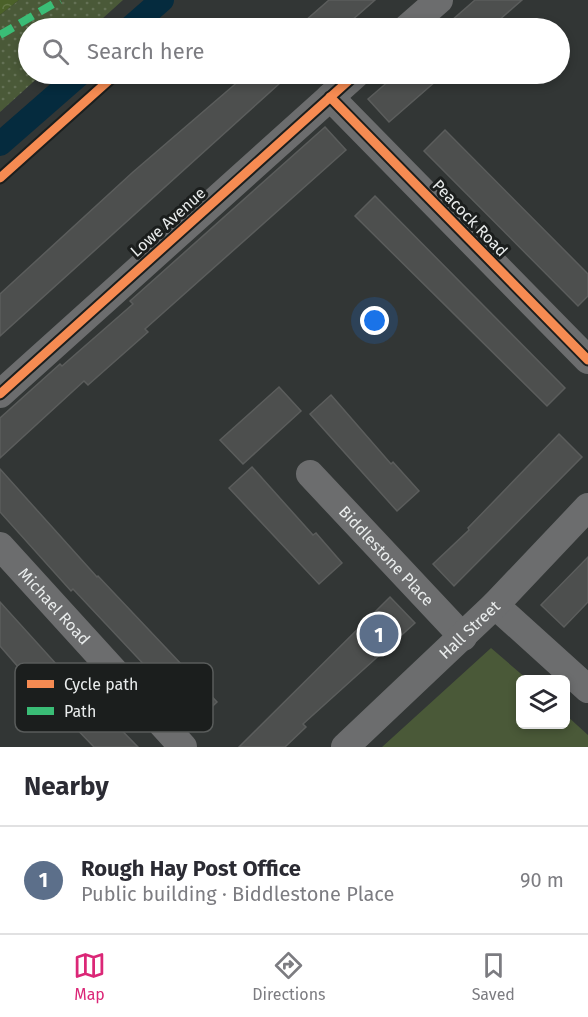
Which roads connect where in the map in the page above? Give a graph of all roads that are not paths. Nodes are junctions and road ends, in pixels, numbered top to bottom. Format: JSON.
{"nodes":[{"id":1,"x":438,"y":0,"type":"edge"},
{"id":2,"x":417,"y":18,"type":"edge"},
{"id":3,"x":345,"y":84,"type":"edge"},
{"id":4,"x":330,"y":97,"type":"junction"},
{"id":5,"x":586,"y":356,"type":"edge"},
{"id":6,"x":0,"y":394,"type":"edge"},
{"id":7,"x":310,"y":474,"type":"dead end"},
{"id":8,"x":588,"y":507,"type":"edge"},
{"id":9,"x":0,"y":546,"type":"edge"},
{"id":10,"x":495,"y":605,"type":"junction"},
{"id":11,"x":463,"y":637,"type":"junction"},
{"id":12,"x":107,"y":663,"type":"edge"},
{"id":13,"x":588,"y":688,"type":"edge"},
{"id":14,"x":169,"y":732,"type":"edge"},
{"id":15,"x":183,"y":747,"type":"edge"},
{"id":16,"x":345,"y":747,"type":"edge"}],
"edges":[{"from":1,"to":2,"type":"street"},
{"from":3,"to":4,"type":"street","name":"Lowe Avenue"},
{"from":4,"to":5,"type":"street","name":"Peacock Road"},
{"from":4,"to":6,"type":"street","name":"Lowe Avenue"},
{"from":7,"to":11,"type":"street","name":"Biddlestone Place"},
{"from":8,"to":10,"type":"street","name":"Hall Street"},
{"from":9,"to":12,"type":"street","name":"Michael Road"},
{"from":10,"to":11,"type":"street","name":"Hall Street"},
{"from":10,"to":13,"type":"street"},
{"from":11,"to":16,"type":"street","name":"Hall Street"},
{"from":14,"to":15,"type":"street","name":"Michael Road"}]}
